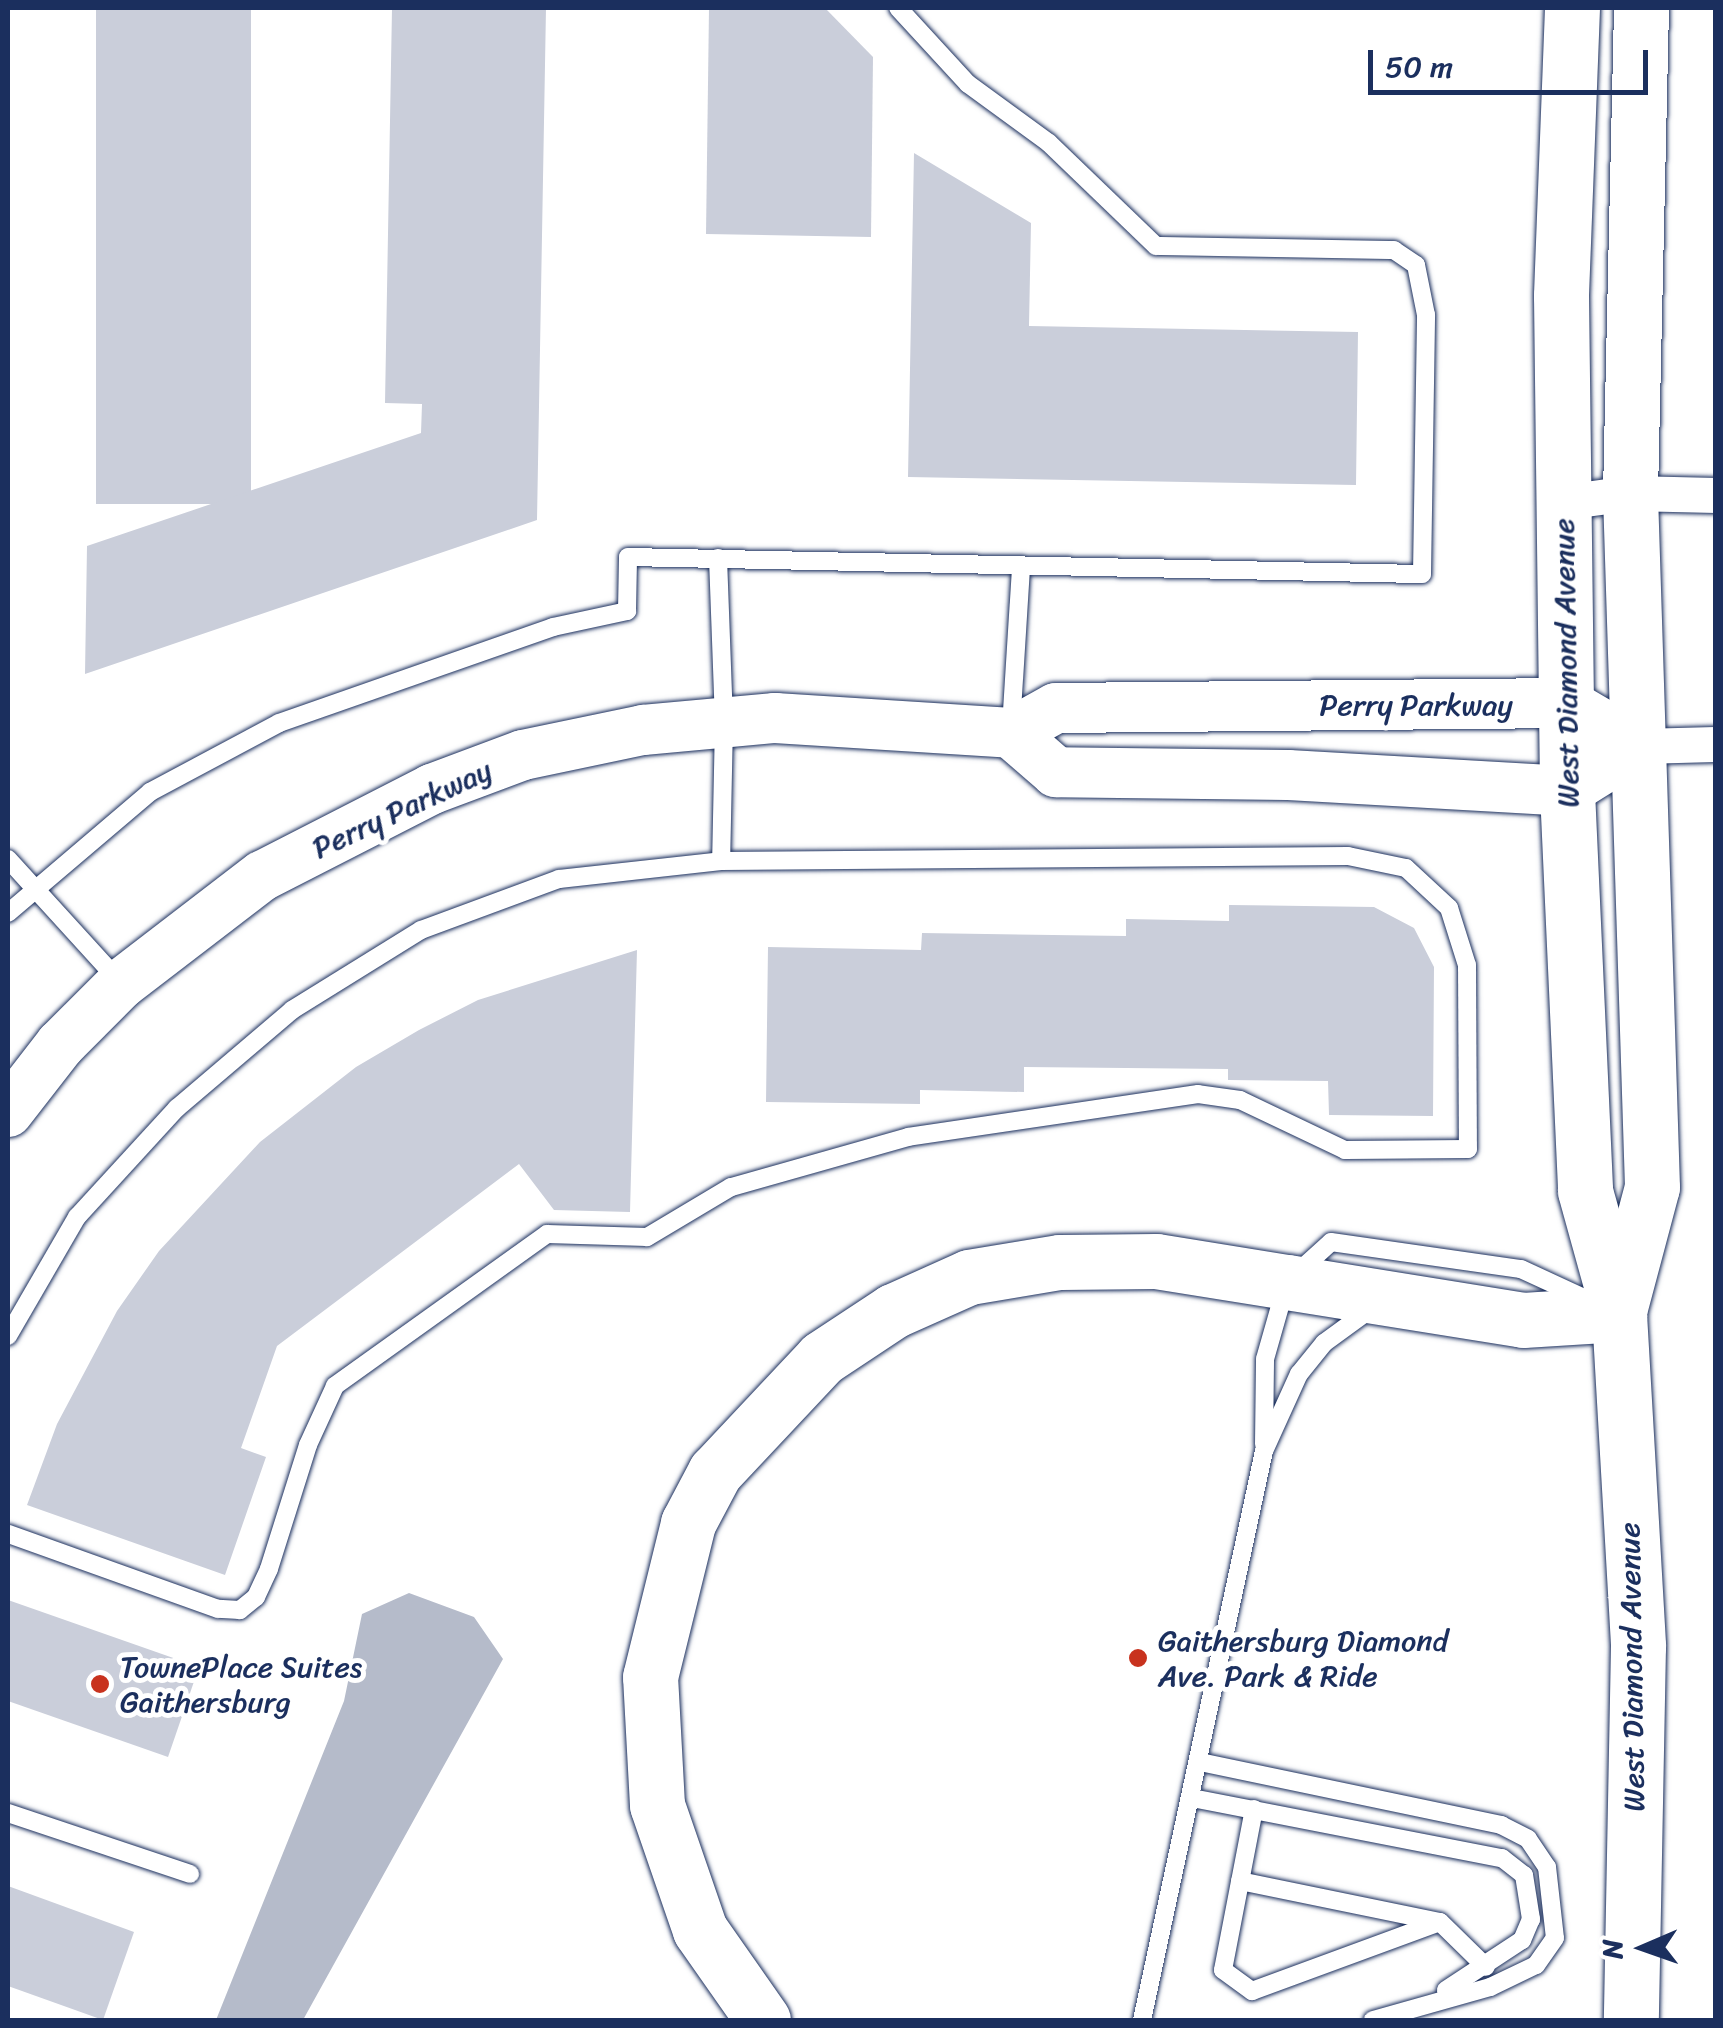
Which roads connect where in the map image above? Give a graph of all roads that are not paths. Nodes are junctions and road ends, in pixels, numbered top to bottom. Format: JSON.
{"nodes":[{"id":1,"x":898,"y":8,"type":"edge"},
{"id":2,"x":1572,"y":8,"type":"edge"},
{"id":3,"x":1640,"y":8,"type":"edge"},
{"id":4,"x":1630,"y":493,"type":"junction"},
{"id":5,"x":1716,"y":495,"type":"edge"},
{"id":6,"x":1563,"y":502,"type":"junction"},
{"id":7,"x":718,"y":558,"type":"junction"},
{"id":8,"x":1021,"y":567,"type":"junction"},
{"id":9,"x":1566,"y":703,"type":"junction"},
{"id":10,"x":724,"y":722,"type":"junction"},
{"id":11,"x":1011,"y":733,"type":"junction"},
{"id":12,"x":1716,"y":744,"type":"edge"},
{"id":13,"x":1639,"y":746,"type":"junction"},
{"id":14,"x":1567,"y":791,"type":"junction"},
{"id":15,"x":8,"y":859,"type":"edge"},
{"id":16,"x":721,"y":861,"type":"junction"},
{"id":17,"x":35,"y":887,"type":"junction"},
{"id":18,"x":8,"y":913,"type":"edge"},
{"id":19,"x":122,"y":984,"type":"junction"},
{"id":20,"x":8,"y":1112,"type":"edge"},
{"id":21,"x":1287,"y":1282,"type":"junction"},
{"id":22,"x":1384,"y":1299,"type":"junction"},
{"id":23,"x":1619,"y":1314,"type":"junction"},
{"id":24,"x":8,"y":1336,"type":"edge"},
{"id":25,"x":1264,"y":1451,"type":"junction"},
{"id":26,"x":8,"y":1534,"type":"edge"},
{"id":27,"x":1200,"y":1762,"type":"junction"},
{"id":28,"x":1192,"y":1798,"type":"junction"},
{"id":29,"x":1254,"y":1809,"type":"junction"},
{"id":30,"x":8,"y":1812,"type":"edge"},
{"id":31,"x":190,"y":1874,"type":"dead end"},
{"id":32,"x":1240,"y":1882,"type":"junction"},
{"id":33,"x":1440,"y":1922,"type":"junction"},
{"id":34,"x":1486,"y":1967,"type":"junction"},
{"id":35,"x":1419,"y":2004,"type":"junction"},
{"id":36,"x":763,"y":2020,"type":"edge"},
{"id":37,"x":1142,"y":2020,"type":"edge"},
{"id":38,"x":1373,"y":2020,"type":"edge"},
{"id":39,"x":1631,"y":2020,"type":"edge"}],
"edges":[{"from":1,"to":8,"type":"lane"},
{"from":2,"to":6,"type":"main road","name":"West Diamond Avenue"},
{"from":3,"to":4,"type":"main road","name":"West Diamond Avenue"},
{"from":4,"to":5,"type":"street"},
{"from":4,"to":6,"type":"street"},
{"from":4,"to":13,"type":"main road","name":"West Diamond Avenue"},
{"from":6,"to":9,"type":"main road","name":"West Diamond Avenue"},
{"from":7,"to":8,"type":"lane"},
{"from":7,"to":10,"type":"lane"},
{"from":7,"to":17,"type":"lane"},
{"from":8,"to":11,"type":"lane"},
{"from":9,"to":11,"type":"street","name":"Perry Parkway"},
{"from":9,"to":13,"type":"street"},
{"from":9,"to":14,"type":"main road","name":"West Diamond Avenue"},
{"from":10,"to":11,"type":"street","name":"Perry Parkway"},
{"from":10,"to":16,"type":"lane"},
{"from":10,"to":19,"type":"street","name":"Perry Parkway"},
{"from":11,"to":14,"type":"street"},
{"from":12,"to":13,"type":"street"},
{"from":13,"to":14,"type":"street"},
{"from":13,"to":23,"type":"main road","name":"West Diamond Avenue"},
{"from":14,"to":23,"type":"main road","name":"West Diamond Avenue"},
{"from":15,"to":17,"type":"lane"},
{"from":16,"to":24,"type":"lane"},
{"from":16,"to":26,"type":"lane"},
{"from":17,"to":18,"type":"lane"},
{"from":17,"to":19,"type":"lane"},
{"from":19,"to":20,"type":"street","name":"Perry Parkway"},
{"from":21,"to":22,"type":"main road"},
{"from":21,"to":23,"type":"lane"},
{"from":21,"to":25,"type":"lane"},
{"from":21,"to":36,"type":"main road"},
{"from":22,"to":23,"type":"main road"},
{"from":22,"to":25,"type":"lane"},
{"from":23,"to":39,"type":"main road","name":"West Diamond Avenue"},
{"from":25,"to":27,"type":"lane"},
{"from":27,"to":28,"type":"lane"},
{"from":27,"to":35,"type":"lane"},
{"from":28,"to":29,"type":"lane"},
{"from":28,"to":37,"type":"lane"},
{"from":29,"to":32,"type":"lane"},
{"from":29,"to":34,"type":"lane"},
{"from":30,"to":31,"type":"lane"},
{"from":32,"to":33,"type":"lane"},
{"from":32,"to":33,"type":"lane"},
{"from":33,"to":34,"type":"lane"},
{"from":34,"to":35,"type":"lane"},
{"from":35,"to":38,"type":"lane"}]}
